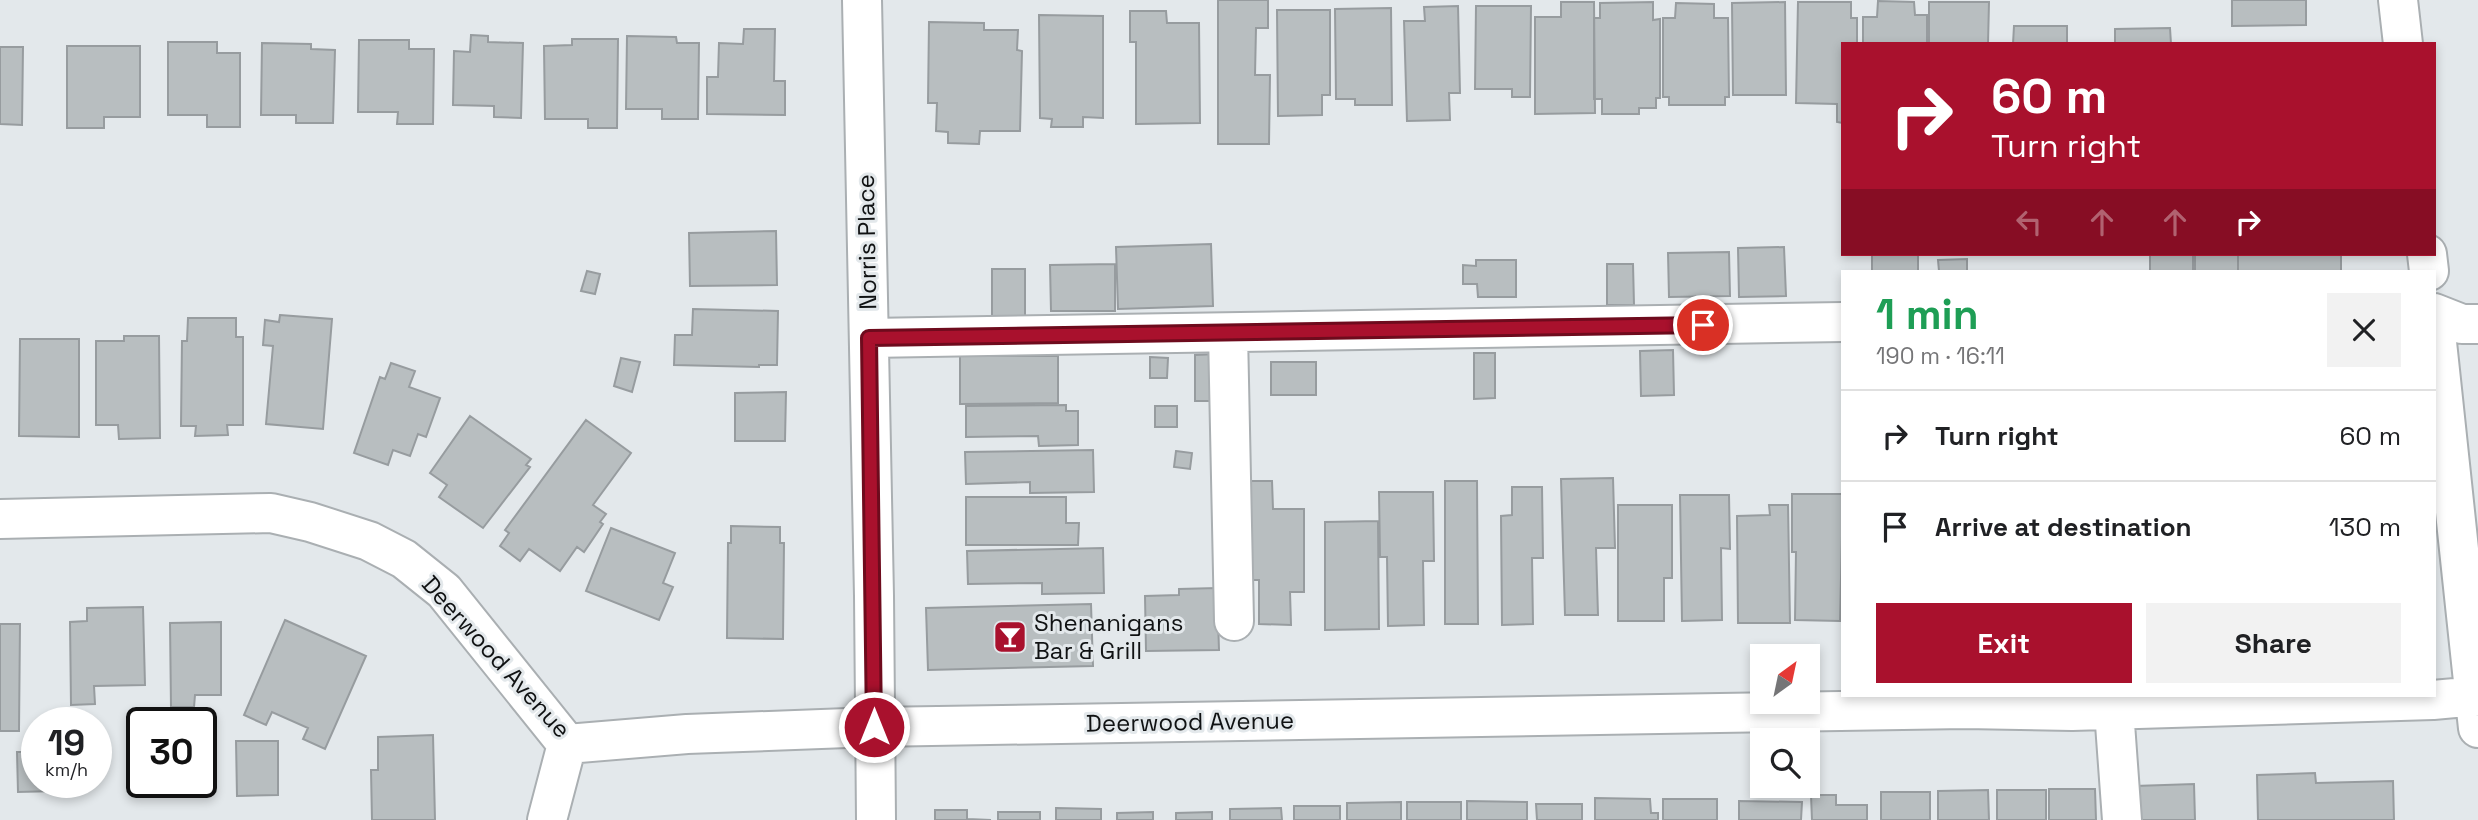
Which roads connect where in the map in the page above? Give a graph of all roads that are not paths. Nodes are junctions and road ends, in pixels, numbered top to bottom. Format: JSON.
{"nodes":[{"id":1,"x":862,"y":0,"type":"edge"},
{"id":2,"x":2398,"y":0,"type":"edge"},
{"id":3,"x":2403,"y":42,"type":"edge"},
{"id":4,"x":2436,"y":314,"type":"edge"},
{"id":5,"x":1841,"y":322,"type":"edge"},
{"id":6,"x":2478,"y":324,"type":"edge"},
{"id":7,"x":2436,"y":332,"type":"edge"},
{"id":8,"x":1228,"y":333,"type":"junction"},
{"id":9,"x":869,"y":338,"type":"junction"},
{"id":10,"x":0,"y":519,"type":"edge"},
{"id":11,"x":1234,"y":621,"type":"dead end"},
{"id":12,"x":2072,"y":703,"type":"edge"},
{"id":13,"x":2476,"y":707,"type":"edge"},
{"id":14,"x":2113,"y":710,"type":"junction"},
{"id":15,"x":874,"y":727,"type":"junction"},
{"id":16,"x":567,"y":744,"type":"junction"},
{"id":17,"x":547,"y":820,"type":"edge"},
{"id":18,"x":876,"y":820,"type":"edge"},
{"id":19,"x":2122,"y":820,"type":"edge"}],
"edges":[{"from":1,"to":9,"type":"street","name":"Norris Place"},
{"from":2,"to":3,"type":"street"},
{"from":4,"to":6,"type":"street"},
{"from":5,"to":8,"type":"street"},
{"from":7,"to":13,"type":"street"},
{"from":8,"to":9,"type":"street"},
{"from":8,"to":11,"type":"street"},
{"from":9,"to":15,"type":"street","name":"Norris Place"},
{"from":10,"to":16,"type":"street","name":"Deerwood Avenue"},
{"from":12,"to":14,"type":"street","name":"Deerwood Avenue"},
{"from":12,"to":15,"type":"street","name":"Deerwood Avenue"},
{"from":13,"to":14,"type":"street","name":"Deerwood Avenue"},
{"from":14,"to":19,"type":"street"},
{"from":15,"to":16,"type":"street","name":"Deerwood Avenue"},
{"from":15,"to":18,"type":"street","name":"Norris Place"},
{"from":16,"to":17,"type":"street"}]}
